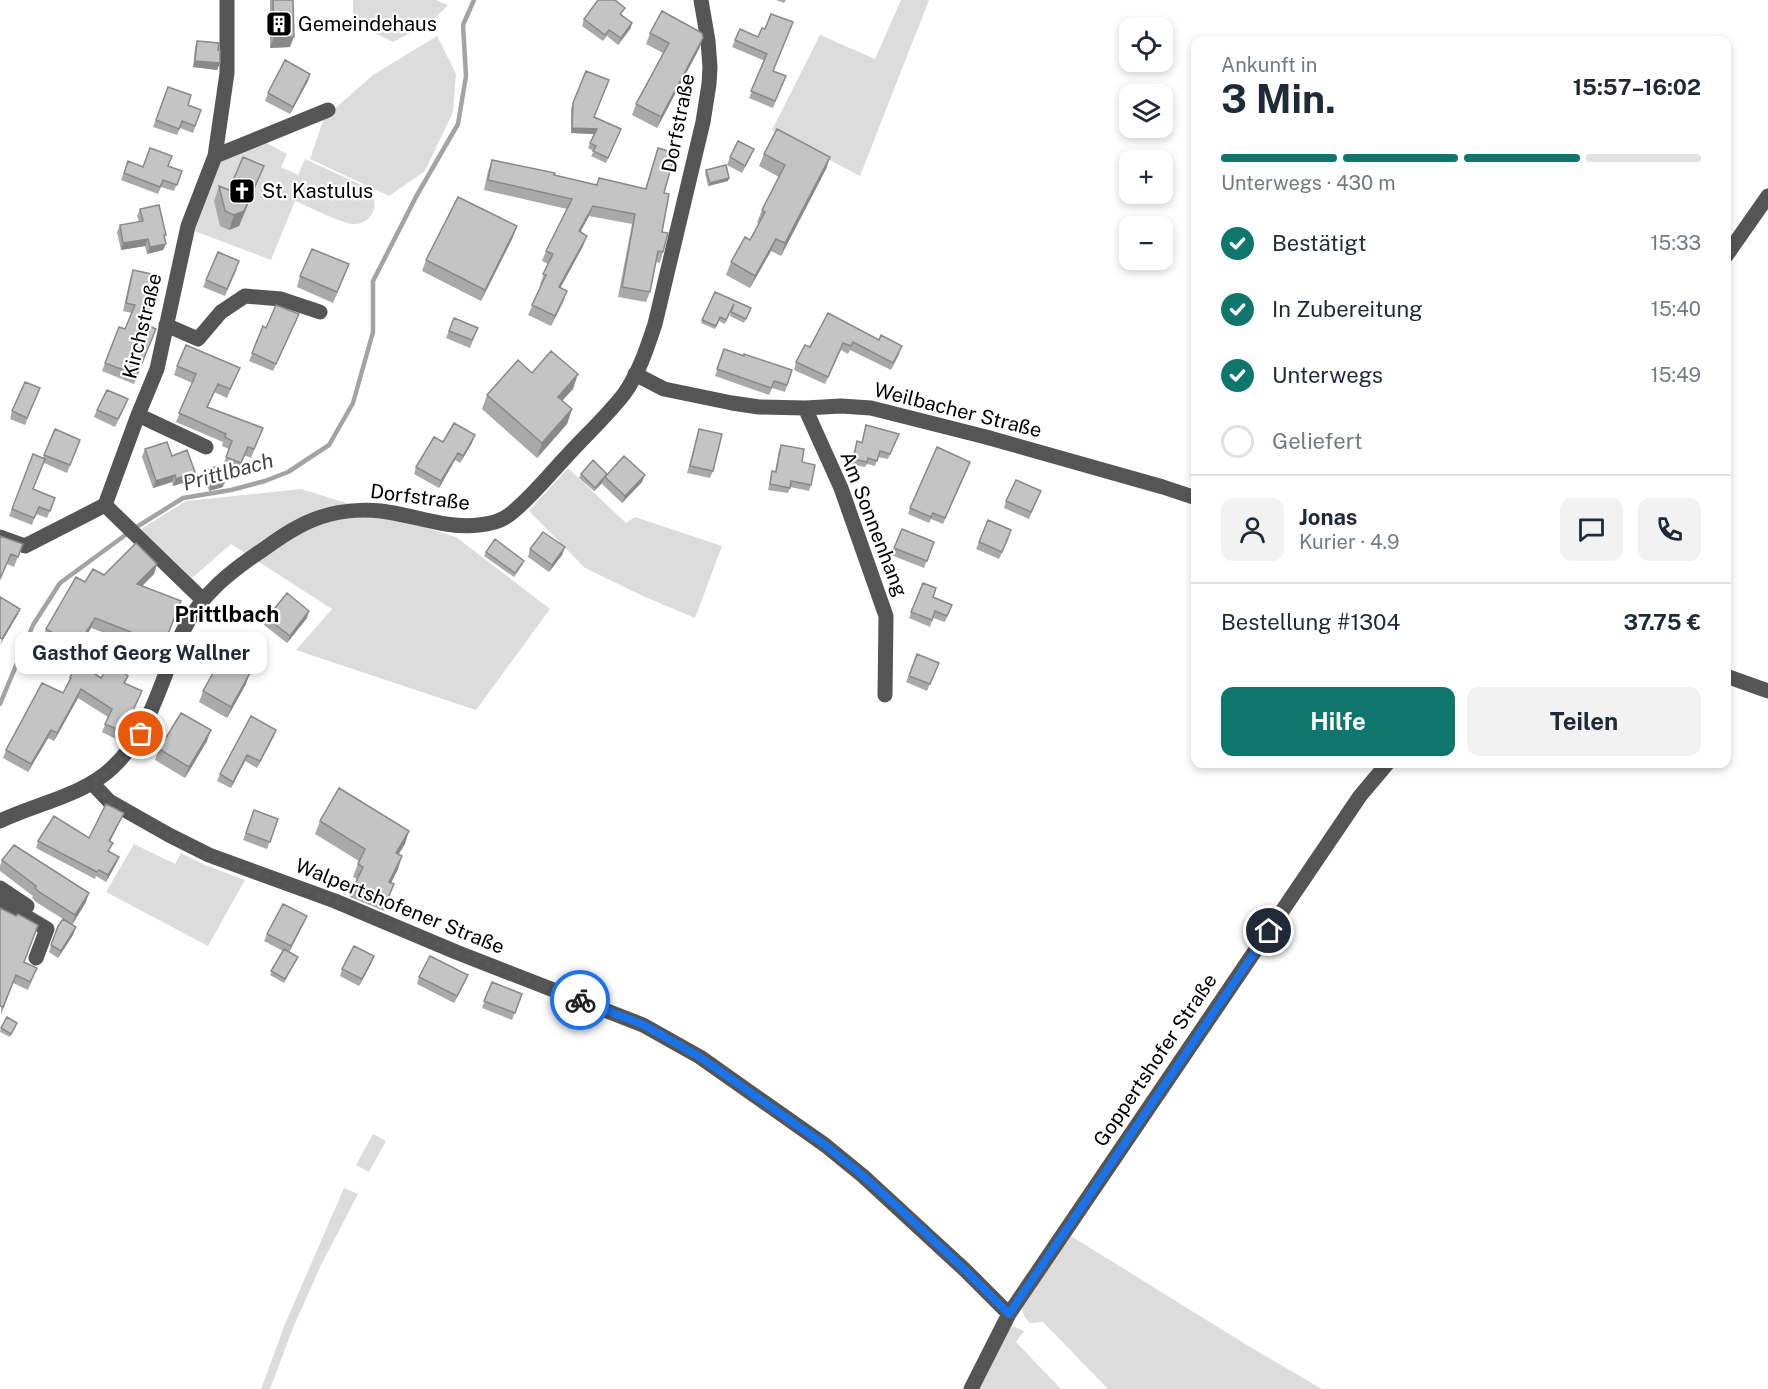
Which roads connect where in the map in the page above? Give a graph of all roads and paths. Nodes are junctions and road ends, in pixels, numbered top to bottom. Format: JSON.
{"nodes":[{"id":1,"x":227,"y":0,"type":"edge"},
{"id":2,"x":701,"y":0,"type":"edge"},
{"id":3,"x":328,"y":110,"type":"dead end"},
{"id":4,"x":215,"y":156,"type":"junction"},
{"id":5,"x":1768,"y":196,"type":"edge"},
{"id":6,"x":1731,"y":249,"type":"edge"},
{"id":7,"x":320,"y":312,"type":"dead end"},
{"id":8,"x":166,"y":325,"type":"junction"},
{"id":9,"x":635,"y":374,"type":"junction"},
{"id":10,"x":805,"y":408,"type":"junction"},
{"id":11,"x":138,"y":415,"type":"junction"},
{"id":12,"x":206,"y":447,"type":"dead end"},
{"id":13,"x":1191,"y":496,"type":"edge"},
{"id":14,"x":105,"y":505,"type":"junction"},
{"id":15,"x":0,"y":537,"type":"edge"},
{"id":16,"x":203,"y":600,"type":"junction"},
{"id":17,"x":1731,"y":678,"type":"edge"},
{"id":18,"x":1768,"y":690,"type":"edge"},
{"id":19,"x":885,"y":695,"type":"dead end"},
{"id":20,"x":1384,"y":768,"type":"edge"},
{"id":21,"x":92,"y":783,"type":"junction"},
{"id":22,"x":0,"y":821,"type":"edge"},
{"id":23,"x":0,"y":888,"type":"edge"},
{"id":24,"x":0,"y":901,"type":"edge"},
{"id":25,"x":27,"y":906,"type":"dead end"},
{"id":26,"x":36,"y":958,"type":"dead end"},
{"id":27,"x":1009,"y":1314,"type":"junction"},
{"id":28,"x":971,"y":1389,"type":"edge"}],
"edges":[{"from":1,"to":4,"type":"street","name":"Kirchstraße"},
{"from":2,"to":9,"type":"street","name":"Dorfstraße"},
{"from":3,"to":4,"type":"street"},
{"from":4,"to":8,"type":"street","name":"Kirchstraße"},
{"from":5,"to":6,"type":"street"},
{"from":7,"to":8,"type":"street"},
{"from":8,"to":11,"type":"street","name":"Kirchstraße"},
{"from":9,"to":10,"type":"street","name":"Weilbacher Straße"},
{"from":9,"to":16,"type":"street","name":"Dorfstraße"},
{"from":10,"to":13,"type":"street","name":"Weilbacher Straße"},
{"from":10,"to":19,"type":"street","name":"Am Sonnenhang"},
{"from":11,"to":12,"type":"street"},
{"from":11,"to":14,"type":"street","name":"Kirchstraße"},
{"from":14,"to":15,"type":"street"},
{"from":14,"to":16,"type":"street"},
{"from":16,"to":21,"type":"street","name":"Dorfstraße"},
{"from":17,"to":18,"type":"street"},
{"from":20,"to":27,"type":"street","name":"Goppertshofer Straße"},
{"from":21,"to":22,"type":"street","name":"Dorfstraße"},
{"from":21,"to":27,"type":"street","name":"Walpertshofener Straße"},
{"from":23,"to":25,"type":"street"},
{"from":24,"to":26,"type":"street"},
{"from":27,"to":28,"type":"street","name":"Goppertshofer Straße"}]}
